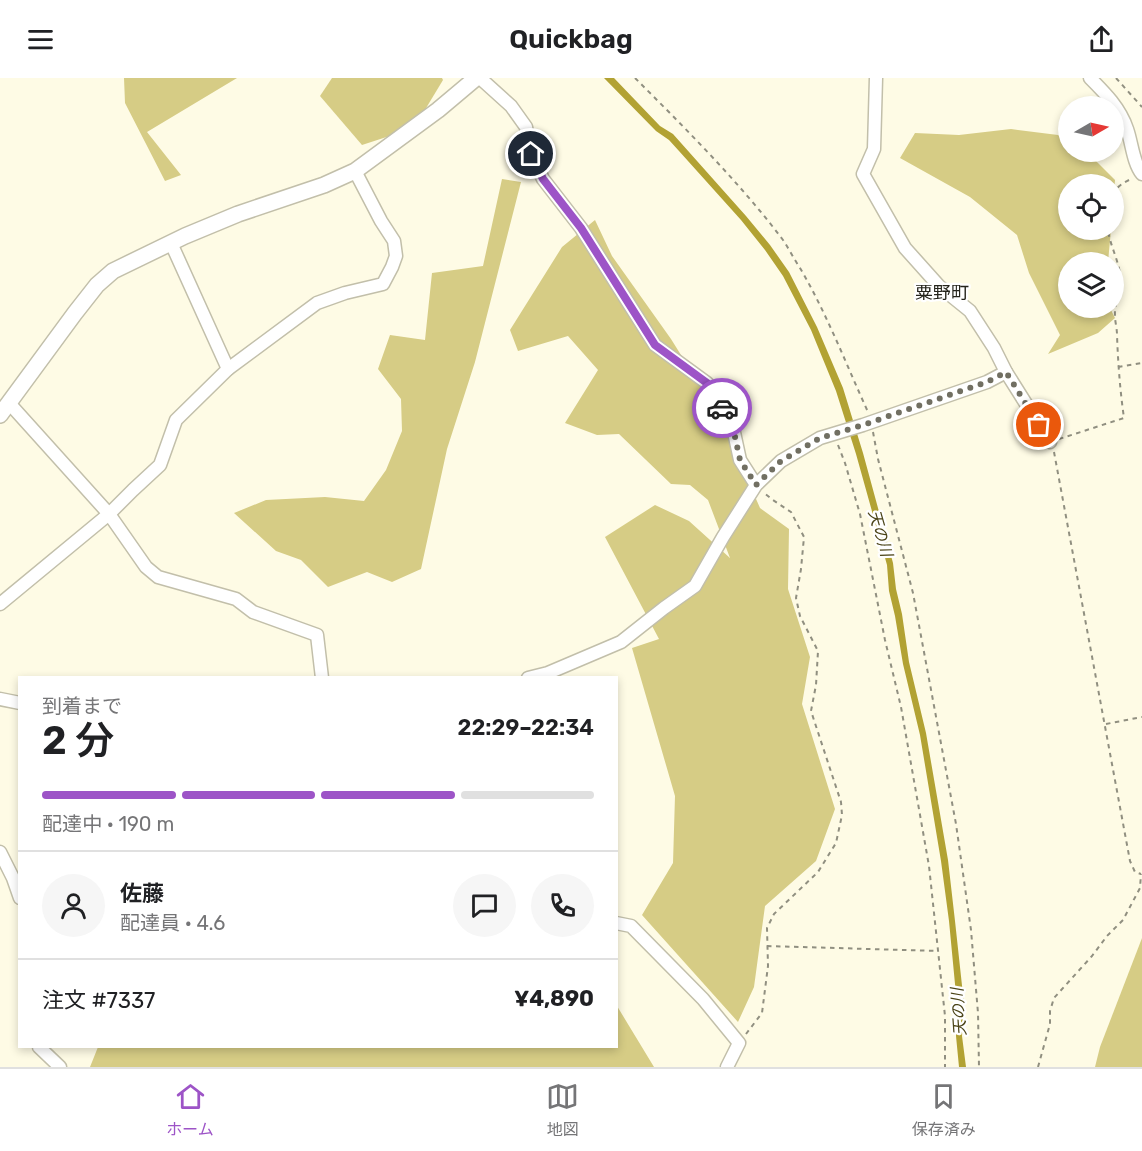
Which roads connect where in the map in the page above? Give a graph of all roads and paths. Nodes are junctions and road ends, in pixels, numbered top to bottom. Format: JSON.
{"nodes":[{"id":1,"x":478,"y":78,"type":"edge"},
{"id":2,"x":635,"y":78,"type":"edge"},
{"id":3,"x":876,"y":78,"type":"edge"},
{"id":4,"x":1090,"y":78,"type":"edge"},
{"id":5,"x":1116,"y":78,"type":"edge"},
{"id":6,"x":1142,"y":107,"type":"edge"},
{"id":7,"x":355,"y":171,"type":"junction"},
{"id":8,"x":1141,"y":174,"type":"edge"},
{"id":9,"x":1124,"y":182,"type":"edge"},
{"id":10,"x":1110,"y":240,"type":"edge"},
{"id":11,"x":171,"y":243,"type":"junction"},
{"id":12,"x":1142,"y":363,"type":"edge"},
{"id":13,"x":1118,"y":368,"type":"junction"},
{"id":14,"x":228,"y":369,"type":"junction"},
{"id":15,"x":1006,"y":372,"type":"junction"},
{"id":16,"x":5,"y":409,"type":"edge"},
{"id":17,"x":868,"y":423,"type":"junction"},
{"id":18,"x":835,"y":433,"type":"junction"},
{"id":19,"x":1050,"y":442,"type":"junction"},
{"id":20,"x":756,"y":485,"type":"junction"},
{"id":21,"x":109,"y":514,"type":"junction"},
{"id":22,"x":0,"y":603,"type":"edge"},
{"id":23,"x":322,"y":676,"type":"edge"},
{"id":24,"x":536,"y":676,"type":"edge"},
{"id":25,"x":0,"y":699,"type":"edge"},
{"id":26,"x":18,"y":703,"type":"edge"},
{"id":27,"x":1142,"y":717,"type":"edge"},
{"id":28,"x":1106,"y":724,"type":"junction"},
{"id":29,"x":0,"y":852,"type":"edge"},
{"id":30,"x":1142,"y":874,"type":"edge"},
{"id":31,"x":18,"y":892,"type":"edge"},
{"id":32,"x":618,"y":923,"type":"edge"},
{"id":33,"x":767,"y":946,"type":"junction"},
{"id":34,"x":938,"y":951,"type":"junction"},
{"id":35,"x":739,"y":1043,"type":"junction"},
{"id":36,"x":40,"y":1048,"type":"edge"},
{"id":37,"x":60,"y":1067,"type":"edge"},
{"id":38,"x":727,"y":1067,"type":"edge"},
{"id":39,"x":945,"y":1067,"type":"edge"},
{"id":40,"x":979,"y":1067,"type":"edge"},
{"id":41,"x":1038,"y":1067,"type":"edge"}],
"edges":[{"from":1,"to":7,"type":"street"},
{"from":1,"to":20,"type":"street"},
{"from":2,"to":17,"type":"path"},
{"from":3,"to":15,"type":"street"},
{"from":4,"to":8,"type":"street"},
{"from":5,"to":6,"type":"path"},
{"from":7,"to":11,"type":"street"},
{"from":7,"to":14,"type":"street"},
{"from":8,"to":9,"type":"path"},
{"from":10,"to":13,"type":"path"},
{"from":11,"to":14,"type":"street"},
{"from":11,"to":16,"type":"street"},
{"from":12,"to":13,"type":"path"},
{"from":13,"to":19,"type":"path"},
{"from":14,"to":21,"type":"street"},
{"from":15,"to":17,"type":"street"},
{"from":15,"to":19,"type":"street"},
{"from":16,"to":21,"type":"street"},
{"from":17,"to":18,"type":"street"},
{"from":17,"to":40,"type":"path"},
{"from":18,"to":20,"type":"street"},
{"from":18,"to":34,"type":"path"},
{"from":19,"to":28,"type":"path"},
{"from":20,"to":24,"type":"street"},
{"from":20,"to":33,"type":"path"},
{"from":21,"to":22,"type":"street"},
{"from":21,"to":23,"type":"street"},
{"from":25,"to":26,"type":"street"},
{"from":27,"to":28,"type":"path"},
{"from":28,"to":30,"type":"path"},
{"from":29,"to":31,"type":"street"},
{"from":30,"to":41,"type":"path"},
{"from":32,"to":35,"type":"street"},
{"from":33,"to":34,"type":"path"},
{"from":33,"to":35,"type":"path"},
{"from":34,"to":39,"type":"path"},
{"from":35,"to":38,"type":"street"},
{"from":36,"to":37,"type":"street"}]}
